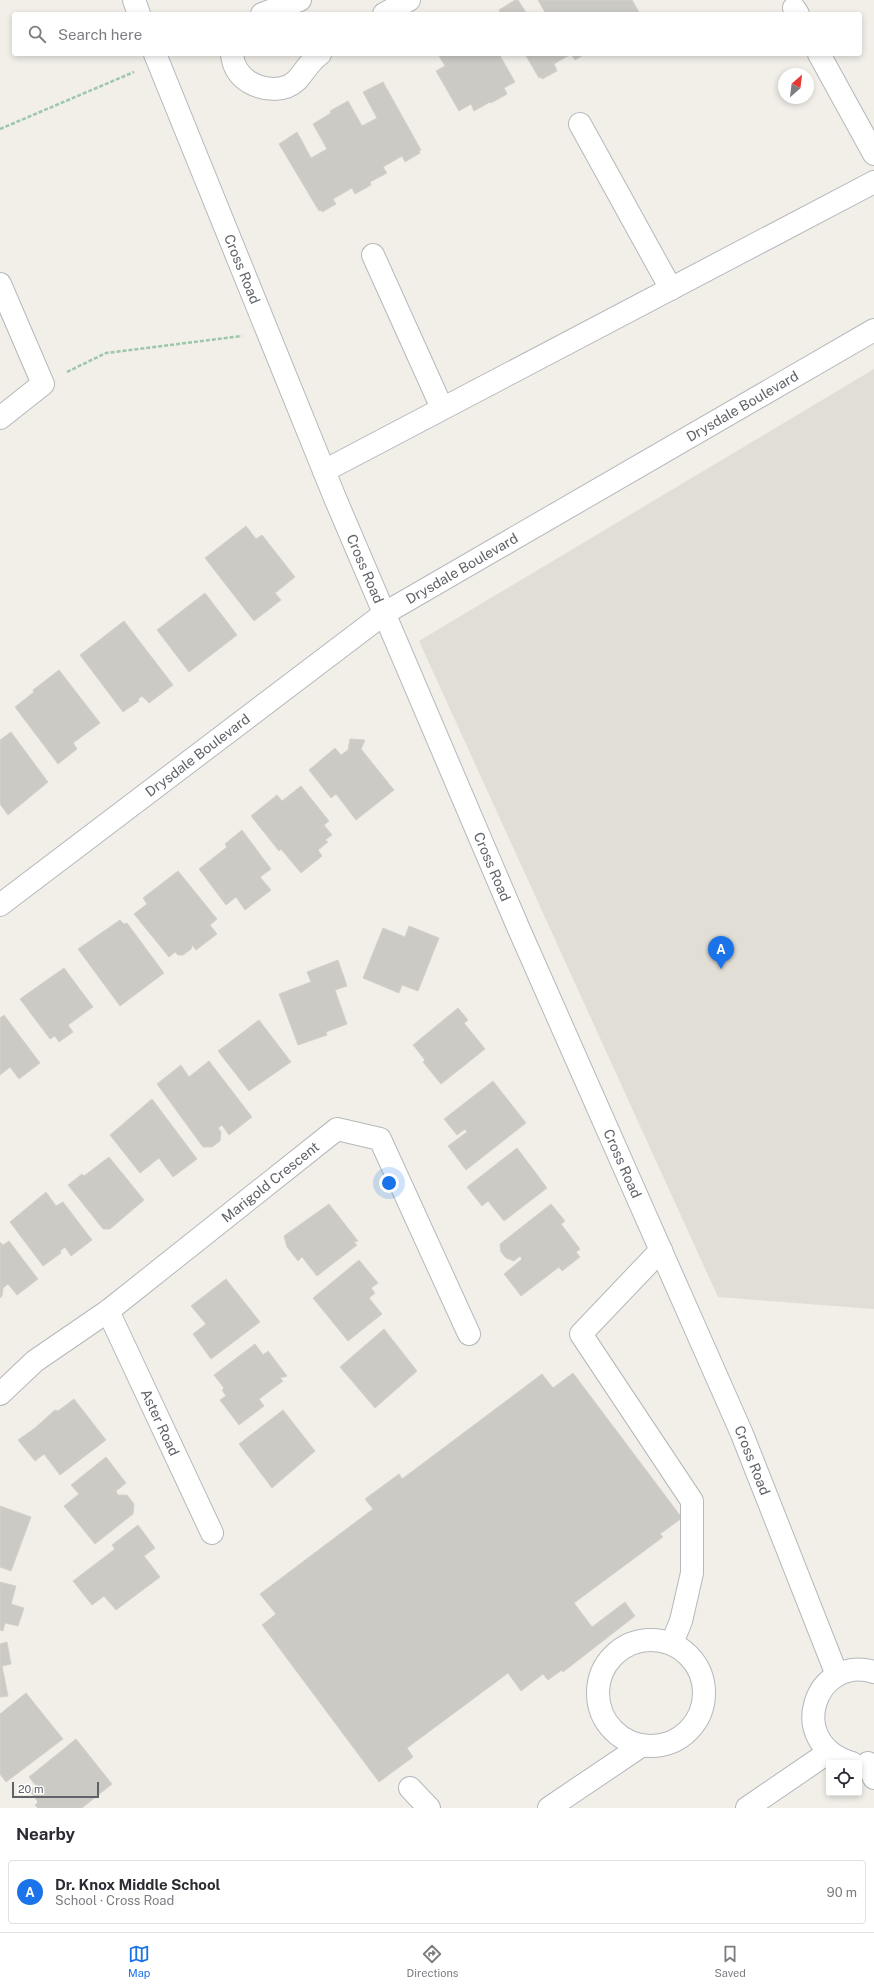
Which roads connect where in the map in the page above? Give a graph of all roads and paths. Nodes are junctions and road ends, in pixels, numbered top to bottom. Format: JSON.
{"nodes":[{"id":1,"x":134,"y":0,"type":"edge"},
{"id":2,"x":409,"y":0,"type":"edge"},
{"id":3,"x":138,"y":12,"type":"edge"},
{"id":4,"x":388,"y":12,"type":"edge"},
{"id":5,"x":232,"y":56,"type":"edge"},
{"id":6,"x":315,"y":56,"type":"edge"},
{"id":7,"x":821,"y":56,"type":"edge"},
{"id":8,"x":157,"y":58,"type":"edge"},
{"id":9,"x":580,"y":124,"type":"dead end"},
{"id":10,"x":0,"y":129,"type":"edge"},
{"id":11,"x":874,"y":154,"type":"edge"},
{"id":12,"x":874,"y":182,"type":"edge"},
{"id":13,"x":373,"y":255,"type":"dead end"},
{"id":14,"x":0,"y":284,"type":"edge"},
{"id":15,"x":671,"y":288,"type":"junction"},
{"id":16,"x":874,"y":330,"type":"edge"},
{"id":17,"x":268,"y":332,"type":"junction"},
{"id":18,"x":43,"y":384,"type":"junction"},
{"id":19,"x":442,"y":408,"type":"junction"},
{"id":20,"x":0,"y":418,"type":"edge"},
{"id":21,"x":324,"y":471,"type":"junction"},
{"id":22,"x":385,"y":613,"type":"junction"},
{"id":23,"x":0,"y":905,"type":"edge"},
{"id":24,"x":661,"y":1250,"type":"junction"},
{"id":25,"x":108,"y":1311,"type":"junction"},
{"id":26,"x":468,"y":1334,"type":"dead end"},
{"id":27,"x":0,"y":1394,"type":"edge"},
{"id":28,"x":212,"y":1533,"type":"dead end"},
{"id":29,"x":672,"y":1643,"type":"junction"},
{"id":30,"x":874,"y":1672,"type":"edge"},
{"id":31,"x":837,"y":1675,"type":"junction"},
{"id":32,"x":641,"y":1746,"type":"junction"},
{"id":33,"x":829,"y":1752,"type":"junction"},
{"id":34,"x":865,"y":1766,"type":"edge"},
{"id":35,"x":410,"y":1788,"type":"dead end"},
{"id":36,"x":429,"y":1808,"type":"edge"},
{"id":37,"x":548,"y":1808,"type":"edge"},
{"id":38,"x":747,"y":1808,"type":"edge"}],
"edges":[{"from":1,"to":3,"type":"street"},
{"from":2,"to":4,"type":"street"},
{"from":5,"to":6,"type":"street"},
{"from":7,"to":11,"type":"street"},
{"from":8,"to":10,"type":"path"},
{"from":8,"to":17,"type":"street","name":"Cross Road"},
{"from":9,"to":15,"type":"street"},
{"from":12,"to":15,"type":"street"},
{"from":13,"to":19,"type":"street"},
{"from":14,"to":18,"type":"street"},
{"from":15,"to":19,"type":"street"},
{"from":16,"to":22,"type":"street","name":"Drysdale Boulevard"},
{"from":17,"to":18,"type":"path"},
{"from":17,"to":21,"type":"street","name":"Cross Road"},
{"from":18,"to":20,"type":"street"},
{"from":19,"to":21,"type":"street"},
{"from":21,"to":22,"type":"street","name":"Cross Road"},
{"from":22,"to":23,"type":"street","name":"Drysdale Boulevard"},
{"from":22,"to":24,"type":"street","name":"Cross Road"},
{"from":24,"to":29,"type":"street"},
{"from":24,"to":31,"type":"street","name":"Cross Road"},
{"from":25,"to":26,"type":"street","name":"Marigold Crescent"},
{"from":25,"to":27,"type":"street","name":"Marigold Crescent"},
{"from":25,"to":28,"type":"street","name":"Aster Road"},
{"from":29,"to":32,"type":"street"},
{"from":29,"to":32,"type":"street"},
{"from":30,"to":31,"type":"street"},
{"from":31,"to":33,"type":"street"},
{"from":32,"to":37,"type":"street"},
{"from":33,"to":34,"type":"street"},
{"from":33,"to":38,"type":"street"},
{"from":35,"to":36,"type":"street"}]}
